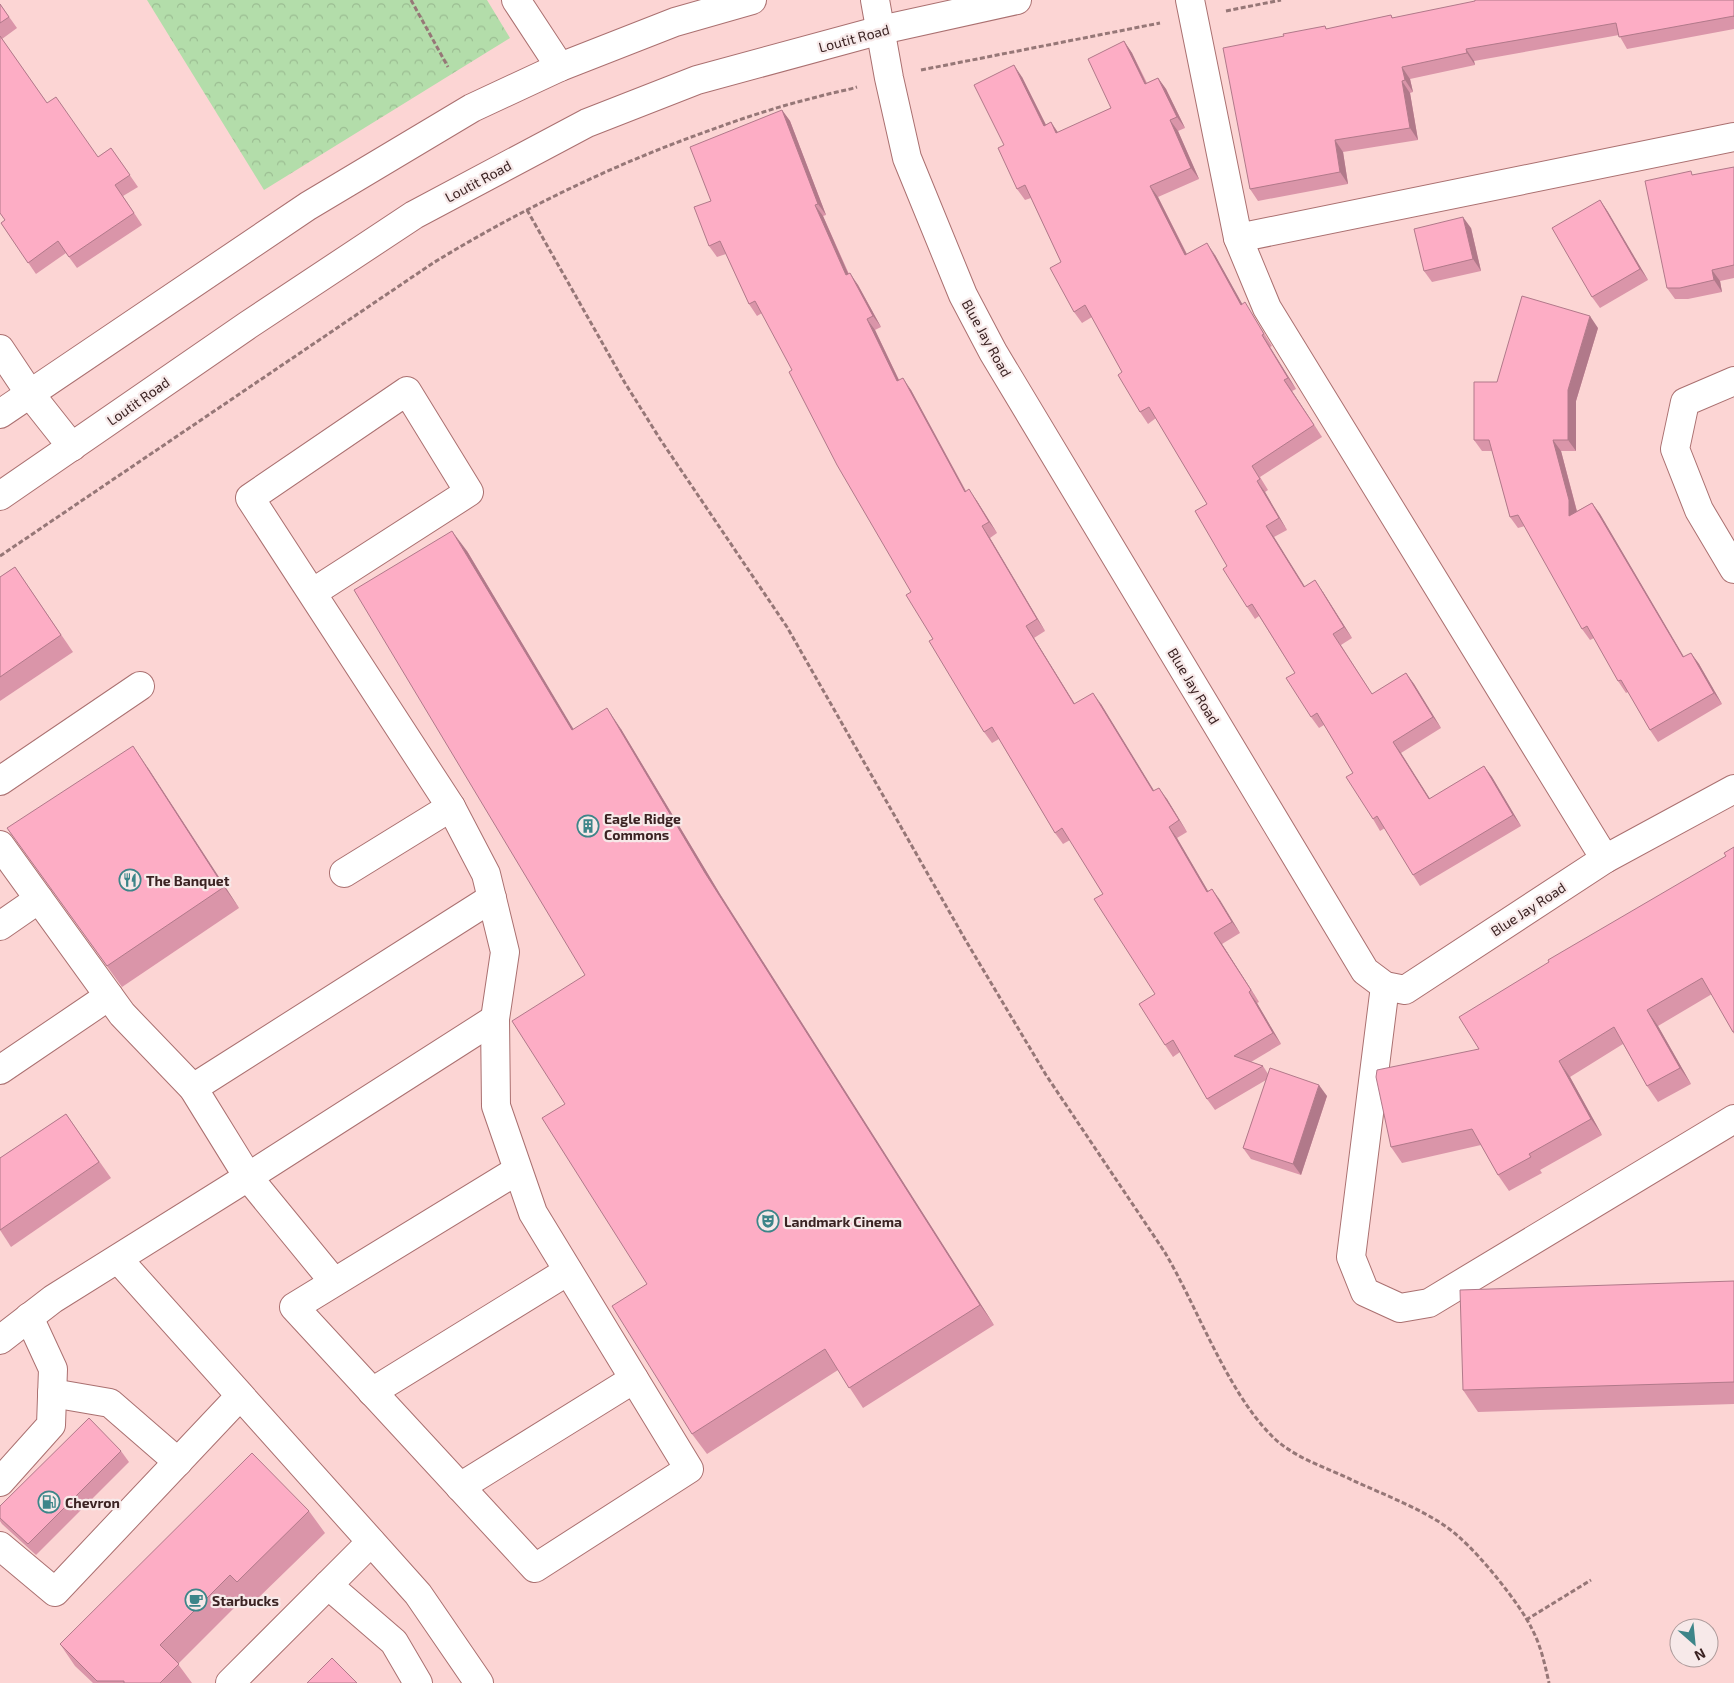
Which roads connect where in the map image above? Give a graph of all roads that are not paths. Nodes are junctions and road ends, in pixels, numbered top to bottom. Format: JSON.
{"nodes":[{"id":1,"x":516,"y":0,"type":"edge"},
{"id":2,"x":752,"y":0,"type":"edge"},
{"id":3,"x":875,"y":0,"type":"edge"},
{"id":4,"x":1017,"y":0,"type":"edge"},
{"id":5,"x":1191,"y":9,"type":"edge"},
{"id":6,"x":881,"y":30,"type":"junction"},
{"id":7,"x":560,"y":67,"type":"junction"},
{"id":8,"x":1734,"y":137,"type":"edge"},
{"id":9,"x":1238,"y":238,"type":"junction"},
{"id":10,"x":0,"y":349,"type":"edge"},
{"id":11,"x":1734,"y":381,"type":"edge"},
{"id":12,"x":30,"y":394,"type":"junction"},
{"id":13,"x":0,"y":414,"type":"edge"},
{"id":14,"x":72,"y":447,"type":"junction"},
{"id":15,"x":0,"y":496,"type":"edge"},
{"id":16,"x":1734,"y":569,"type":"edge"},
{"id":17,"x":312,"y":593,"type":"junction"},
{"id":18,"x":140,"y":686,"type":"dead end"},
{"id":19,"x":0,"y":781,"type":"edge"},
{"id":20,"x":1734,"y":789,"type":"edge"},
{"id":21,"x":451,"y":808,"type":"junction"},
{"id":22,"x":0,"y":845,"type":"edge"},
{"id":23,"x":1605,"y":859,"type":"junction"},
{"id":24,"x":344,"y":873,"type":"dead end"},
{"id":25,"x":492,"y":898,"type":"junction"},
{"id":26,"x":39,"y":899,"type":"junction"},
{"id":27,"x":0,"y":926,"type":"edge"},
{"id":28,"x":1385,"y":986,"type":"junction"},
{"id":29,"x":109,"y":996,"type":"junction"},
{"id":30,"x":495,"y":1019,"type":"junction"},
{"id":31,"x":0,"y":1070,"type":"edge"},
{"id":32,"x":193,"y":1088,"type":"junction"},
{"id":33,"x":1734,"y":1119,"type":"edge"},
{"id":34,"x":518,"y":1170,"type":"junction"},
{"id":35,"x":248,"y":1178,"type":"junction"},
{"id":36,"x":118,"y":1259,"type":"junction"},
{"id":37,"x":568,"y":1271,"type":"junction"},
{"id":38,"x":334,"y":1282,"type":"junction"},
{"id":39,"x":29,"y":1317,"type":"junction"},
{"id":40,"x":0,"y":1340,"type":"edge"},
{"id":41,"x":634,"y":1379,"type":"junction"},
{"id":42,"x":372,"y":1392,"type":"junction"},
{"id":43,"x":52,"y":1393,"type":"junction"},
{"id":44,"x":240,"y":1396,"type":"junction"},
{"id":45,"x":178,"y":1462,"type":"junction"},
{"id":46,"x":0,"y":1482,"type":"edge"},
{"id":47,"x":460,"y":1486,"type":"junction"},
{"id":48,"x":371,"y":1542,"type":"junction"},
{"id":49,"x":0,"y":1546,"type":"edge"},
{"id":50,"x":328,"y":1585,"type":"junction"},
{"id":51,"x":230,"y":1683,"type":"edge"},
{"id":52,"x":418,"y":1683,"type":"edge"},
{"id":53,"x":479,"y":1683,"type":"edge"}],
"edges":[{"from":1,"to":7,"type":"street"},
{"from":2,"to":7,"type":"street"},
{"from":3,"to":6,"type":"street","name":"Blue Jay Road"},
{"from":4,"to":6,"type":"street","name":"Loutit Road"},
{"from":5,"to":9,"type":"street"},
{"from":6,"to":14,"type":"street","name":"Loutit Road"},
{"from":6,"to":28,"type":"street","name":"Blue Jay Road"},
{"from":7,"to":12,"type":"street"},
{"from":8,"to":9,"type":"street"},
{"from":9,"to":23,"type":"street"},
{"from":10,"to":12,"type":"street"},
{"from":11,"to":16,"type":"street"},
{"from":12,"to":13,"type":"street"},
{"from":12,"to":14,"type":"street"},
{"from":14,"to":15,"type":"street","name":"Loutit Road"},
{"from":17,"to":17,"type":"street"},
{"from":17,"to":21,"type":"street"},
{"from":18,"to":19,"type":"street"},
{"from":20,"to":23,"type":"street","name":"Blue Jay Road"},
{"from":21,"to":24,"type":"street"},
{"from":21,"to":25,"type":"street"},
{"from":22,"to":26,"type":"street"},
{"from":23,"to":28,"type":"street","name":"Blue Jay Road"},
{"from":25,"to":30,"type":"street"},
{"from":25,"to":32,"type":"street"},
{"from":26,"to":27,"type":"street"},
{"from":26,"to":29,"type":"street"},
{"from":28,"to":33,"type":"street"},
{"from":29,"to":31,"type":"street"},
{"from":29,"to":32,"type":"street"},
{"from":30,"to":34,"type":"street"},
{"from":30,"to":35,"type":"street"},
{"from":32,"to":35,"type":"street"},
{"from":34,"to":37,"type":"street"},
{"from":34,"to":38,"type":"street"},
{"from":35,"to":36,"type":"street"},
{"from":35,"to":38,"type":"street"},
{"from":36,"to":39,"type":"street"},
{"from":36,"to":44,"type":"street"},
{"from":37,"to":41,"type":"street"},
{"from":37,"to":42,"type":"street"},
{"from":38,"to":42,"type":"street"},
{"from":39,"to":40,"type":"street"},
{"from":39,"to":43,"type":"street"},
{"from":41,"to":47,"type":"street"},
{"from":41,"to":47,"type":"street"},
{"from":42,"to":47,"type":"street"},
{"from":43,"to":45,"type":"street"},
{"from":43,"to":46,"type":"street"},
{"from":44,"to":45,"type":"street"},
{"from":44,"to":48,"type":"street"},
{"from":45,"to":49,"type":"street"},
{"from":48,"to":50,"type":"street"},
{"from":48,"to":53,"type":"street"},
{"from":50,"to":51,"type":"street"},
{"from":50,"to":52,"type":"street"}]}
